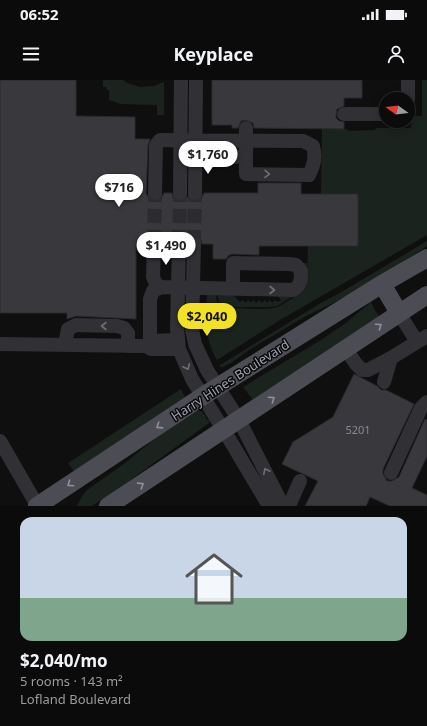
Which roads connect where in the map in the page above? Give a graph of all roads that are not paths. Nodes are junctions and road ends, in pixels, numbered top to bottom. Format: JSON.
{"nodes":[{"id":1,"x":181,"y":80,"type":"edge"},
{"id":2,"x":196,"y":80,"type":"edge"},
{"id":3,"x":408,"y":80,"type":"edge"},
{"id":4,"x":408,"y":92,"type":"edge"},
{"id":5,"x":344,"y":114,"type":"dead end"},
{"id":6,"x":379,"y":114,"type":"edge"},
{"id":7,"x":246,"y":134,"type":"junction"},
{"id":8,"x":195,"y":139,"type":"junction"},
{"id":9,"x":181,"y":140,"type":"junction"},
{"id":10,"x":181,"y":156,"type":"junction"},
{"id":11,"x":195,"y":156,"type":"junction"},
{"id":12,"x":246,"y":157,"type":"junction"},
{"id":13,"x":155,"y":192,"type":"tunnel mouth"},
{"id":14,"x":195,"y":192,"type":"tunnel mouth"},
{"id":15,"x":180,"y":193,"type":"tunnel mouth"},
{"id":16,"x":154,"y":244,"type":"tunnel mouth"},
{"id":17,"x":179,"y":244,"type":"tunnel mouth"},
{"id":18,"x":194,"y":244,"type":"tunnel mouth"},
{"id":19,"x":427,"y":258,"type":"edge"},
{"id":20,"x":382,"y":284,"type":"junction"},
{"id":21,"x":161,"y":287,"type":"junction"},
{"id":22,"x":179,"y":287,"type":"junction"},
{"id":23,"x":193,"y":288,"type":"junction"},
{"id":24,"x":233,"y":288,"type":"junction"},
{"id":25,"x":427,"y":295,"type":"edge"},
{"id":26,"x":399,"y":313,"type":"junction"},
{"id":27,"x":422,"y":339,"type":"edge"},
{"id":28,"x":148,"y":343,"type":"junction"},
{"id":29,"x":0,"y":344,"type":"edge"},
{"id":30,"x":65,"y":345,"type":"junction"},
{"id":31,"x":178,"y":345,"type":"junction"},
{"id":32,"x":128,"y":346,"type":"junction"},
{"id":33,"x":346,"y":349,"type":"junction"},
{"id":34,"x":391,"y":358,"type":"junction"},
{"id":35,"x":384,"y":382,"type":"dead end"},
{"id":36,"x":218,"y":387,"type":"junction"},
{"id":37,"x":203,"y":396,"type":"junction"},
{"id":38,"x":427,"y":402,"type":"edge"},
{"id":39,"x":239,"y":420,"type":"junction"},
{"id":40,"x":224,"y":430,"type":"junction"},
{"id":41,"x":0,"y":441,"type":"edge"},
{"id":42,"x":391,"y":473,"type":"dead end"},
{"id":43,"x":300,"y":481,"type":"dead end"},
{"id":44,"x":274,"y":486,"type":"junction"},
{"id":45,"x":262,"y":502,"type":"edge"},
{"id":46,"x":37,"y":506,"type":"edge"},
{"id":47,"x":108,"y":506,"type":"edge"},
{"id":48,"x":283,"y":506,"type":"edge"},
{"id":49,"x":289,"y":506,"type":"edge"}],
"edges":[{"from":1,"to":9,"type":"street"},
{"from":2,"to":8,"type":"street"},
{"from":3,"to":4,"type":"street"},
{"from":5,"to":6,"type":"street"},
{"from":7,"to":8,"type":"street"},
{"from":7,"to":12,"type":"street"},
{"from":12,"to":7,"type":"street","one_way":true},
{"from":8,"to":9,"type":"street"},
{"from":8,"to":11,"type":"street"},
{"from":9,"to":10,"type":"street"},
{"from":9,"to":13,"type":"street"},
{"from":10,"to":11,"type":"street"},
{"from":10,"to":15,"type":"street"},
{"from":11,"to":12,"type":"street"},
{"from":11,"to":14,"type":"street"},
{"from":16,"to":21,"type":"street"},
{"from":17,"to":22,"type":"street"},
{"from":18,"to":23,"type":"street"},
{"from":19,"to":20,"type":"main road","name":"Harry Hines Boulevard"},
{"from":20,"to":26,"type":"main road"},
{"from":20,"to":36,"type":"main road","name":"Harry Hines Boulevard"},
{"from":21,"to":22,"type":"street"},
{"from":21,"to":28,"type":"street"},
{"from":22,"to":23,"type":"street"},
{"from":22,"to":31,"type":"street"},
{"from":23,"to":24,"type":"street"},
{"from":23,"to":36,"type":"street"},
{"from":24,"to":24,"type":"street","one_way":true},
{"from":25,"to":26,"type":"main road"},
{"from":26,"to":27,"type":"street"},
{"from":33,"to":26,"type":"main road","one_way":true},
{"from":27,"to":34,"type":"street"},
{"from":28,"to":31,"type":"street"},
{"from":28,"to":32,"type":"street"},
{"from":29,"to":30,"type":"street"},
{"from":30,"to":32,"type":"street"},
{"from":32,"to":30,"type":"street","one_way":true},
{"from":31,"to":37,"type":"street","one_way":true},
{"from":33,"to":34,"type":"street"},
{"from":39,"to":33,"type":"main road","one_way":true},
{"from":34,"to":35,"type":"street"},
{"from":36,"to":37,"type":"main road","name":"Harry Hines Boulevard"},
{"from":36,"to":39,"type":"street"},
{"from":37,"to":40,"type":"street"},
{"from":37,"to":46,"type":"main road","name":"Harry Hines Boulevard","one_way":true},
{"from":38,"to":42,"type":"street"},
{"from":39,"to":40,"type":"main road"},
{"from":44,"to":39,"type":"street","one_way":true},
{"from":40,"to":45,"type":"street"},
{"from":47,"to":40,"type":"main road","one_way":true},
{"from":41,"to":46,"type":"street"},
{"from":43,"to":49,"type":"street"},
{"from":44,"to":45,"type":"street"},
{"from":44,"to":48,"type":"street"}]}
